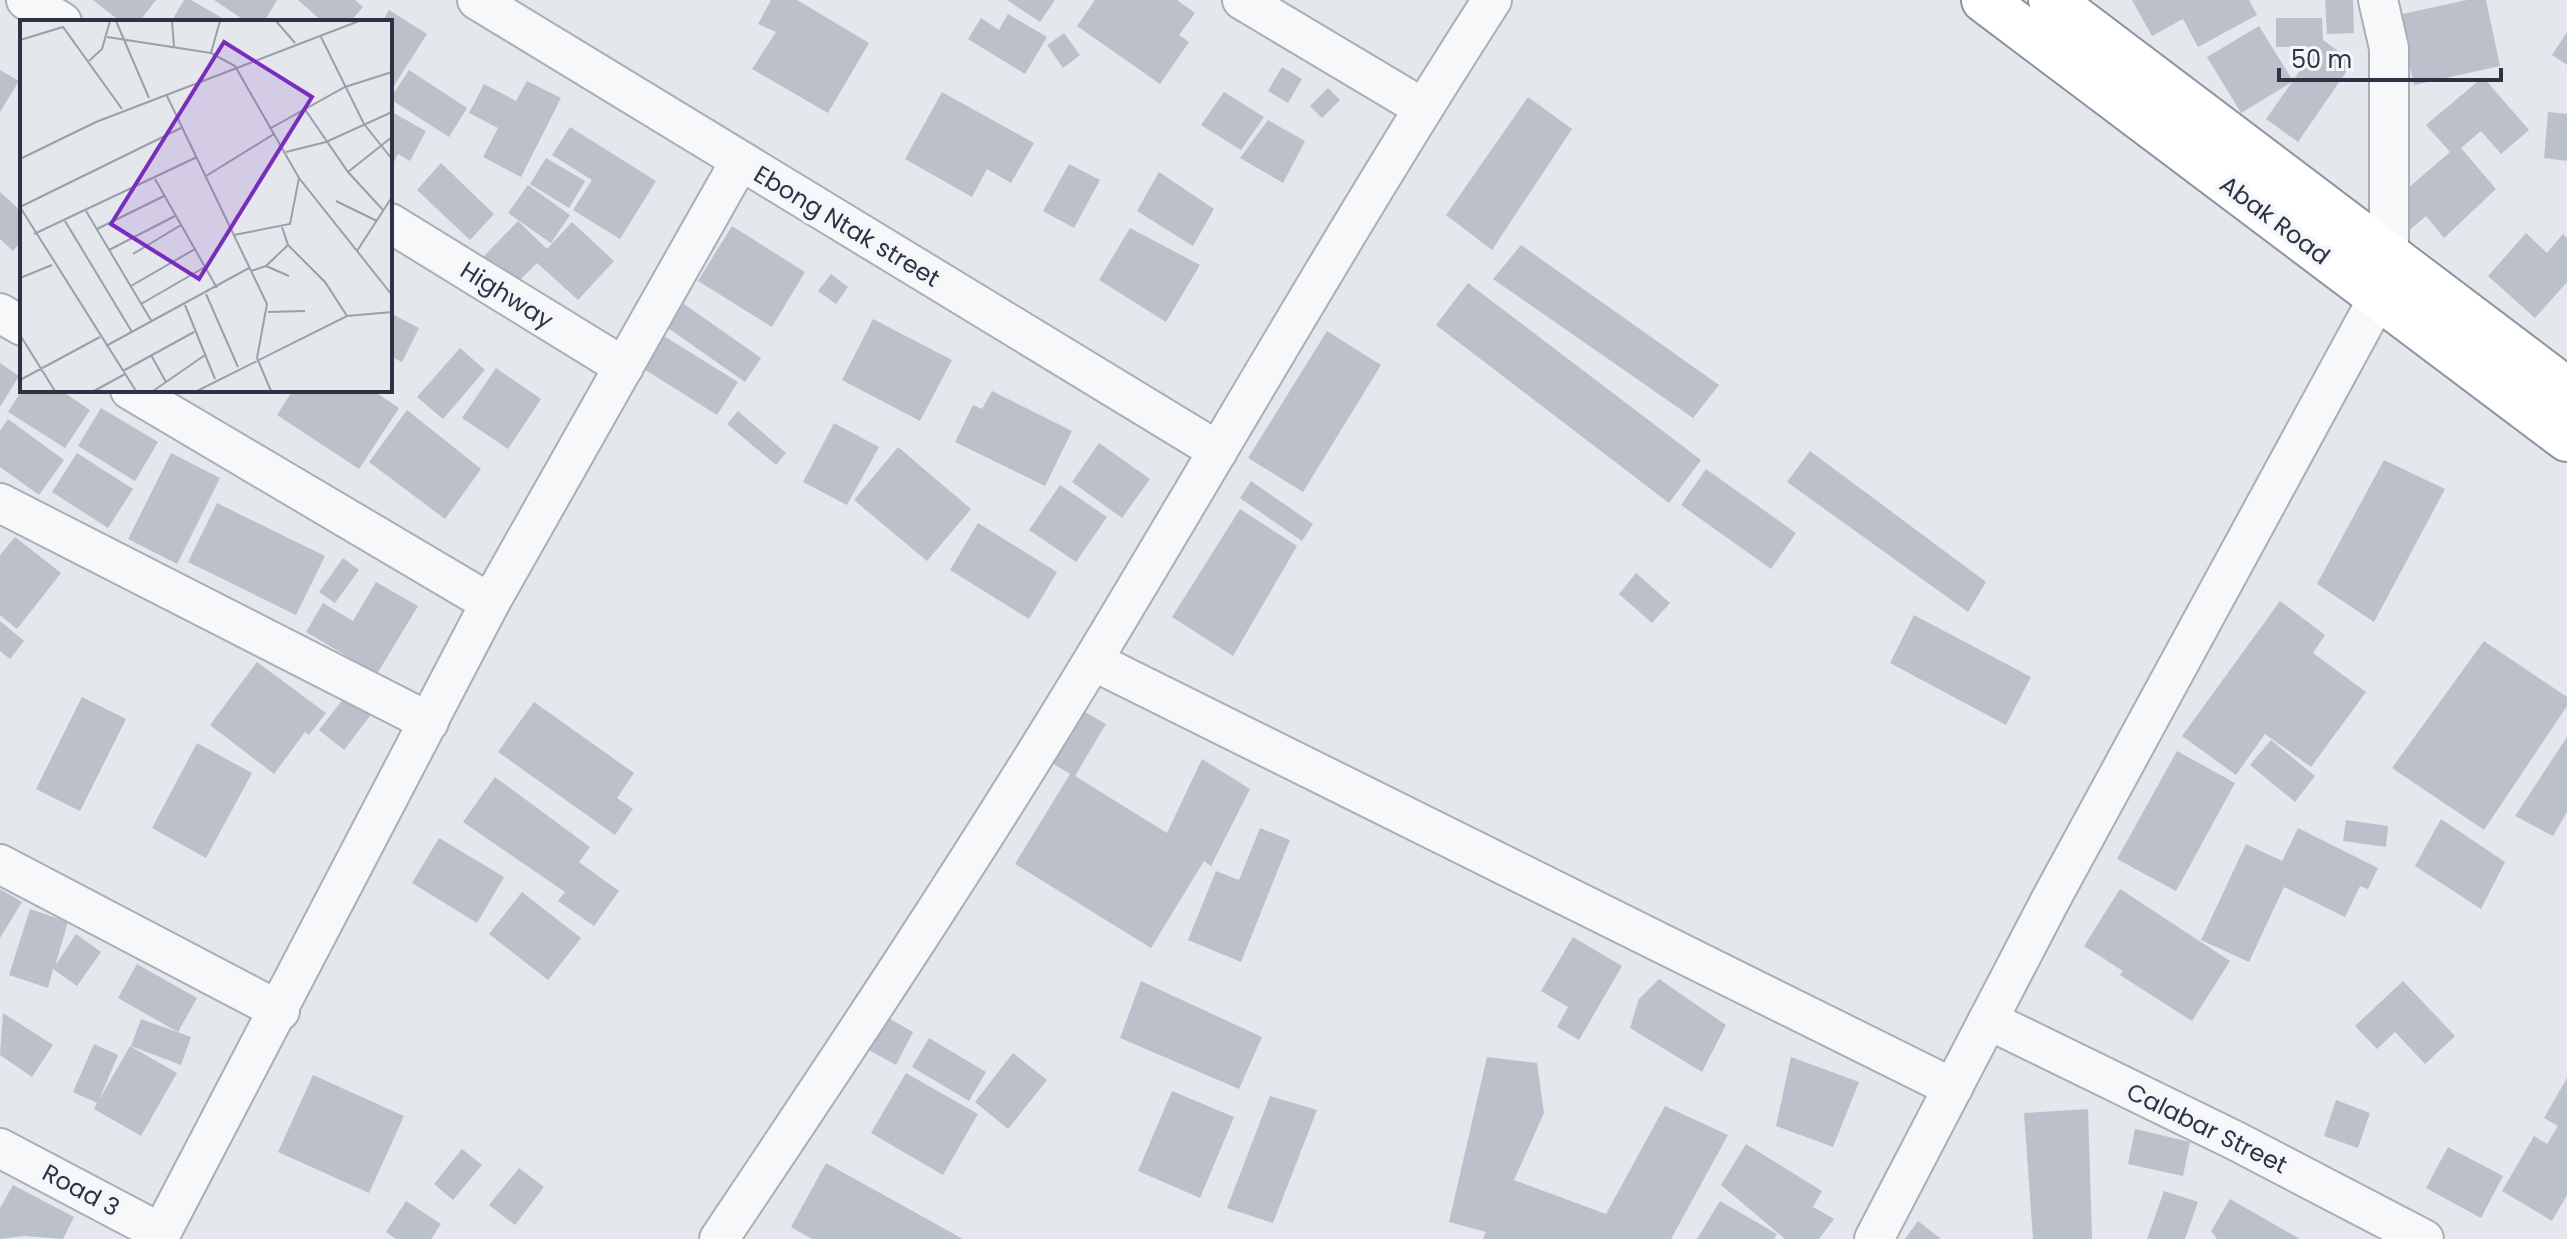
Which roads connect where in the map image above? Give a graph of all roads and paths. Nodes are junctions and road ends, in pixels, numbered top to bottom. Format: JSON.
{"nodes":[{"id":1,"x":26,"y":0,"type":"edge"},
{"id":2,"x":477,"y":0,"type":"edge"},
{"id":3,"x":1242,"y":0,"type":"edge"},
{"id":4,"x":1492,"y":0,"type":"edge"},
{"id":5,"x":1984,"y":0,"type":"edge"},
{"id":6,"x":2051,"y":0,"type":"edge"},
{"id":7,"x":2378,"y":0,"type":"edge"},
{"id":8,"x":59,"y":20,"type":"edge"},
{"id":9,"x":1423,"y":108,"type":"junction"},
{"id":10,"x":740,"y":161,"type":"junction"},
{"id":11,"x":392,"y":224,"type":"edge"},
{"id":12,"x":2389,"y":254,"type":"junction"},
{"id":13,"x":2378,"y":298,"type":"junction"},
{"id":14,"x":0,"y":313,"type":"edge"},
{"id":15,"x":20,"y":325,"type":"edge"},
{"id":16,"x":624,"y":367,"type":"junction"},
{"id":17,"x":2567,"y":390,"type":"edge"},
{"id":18,"x":133,"y":392,"type":"edge"},
{"id":19,"x":2567,"y":439,"type":"edge"},
{"id":20,"x":1218,"y":451,"type":"junction"},
{"id":21,"x":0,"y":503,"type":"edge"},
{"id":22,"x":490,"y":603,"type":"junction"},
{"id":23,"x":1093,"y":661,"type":"junction"},
{"id":24,"x":429,"y":722,"type":"junction"},
{"id":25,"x":0,"y":864,"type":"edge"},
{"id":26,"x":280,"y":1011,"type":"junction"},
{"id":27,"x":1988,"y":1020,"type":"junction"},
{"id":28,"x":1953,"y":1088,"type":"junction"},
{"id":29,"x":0,"y":1148,"type":"edge"},
{"id":30,"x":2409,"y":1235,"type":"edge"},
{"id":31,"x":159,"y":1236,"type":"edge"},
{"id":32,"x":719,"y":1239,"type":"edge"},
{"id":33,"x":1874,"y":1239,"type":"edge"}],
"edges":[{"from":1,"to":8,"type":"street"},
{"from":2,"to":10,"type":"street","name":"Ebong Ntak street"},
{"from":3,"to":9,"type":"street"},
{"from":4,"to":9,"type":"street"},
{"from":5,"to":13,"type":"highway","name":"Abak Road"},
{"from":6,"to":12,"type":"highway","name":"Abak Road"},
{"from":7,"to":12,"type":"street"},
{"from":9,"to":20,"type":"street"},
{"from":10,"to":16,"type":"street"},
{"from":10,"to":20,"type":"street","name":"Ebong Ntak street"},
{"from":11,"to":16,"type":"street","name":"Highway"},
{"from":12,"to":13,"type":"street"},
{"from":12,"to":17,"type":"highway","name":"Abak Road"},
{"from":13,"to":19,"type":"highway","name":"Abak Road"},
{"from":13,"to":27,"type":"street"},
{"from":14,"to":15,"type":"street"},
{"from":16,"to":22,"type":"street"},
{"from":18,"to":22,"type":"street"},
{"from":20,"to":23,"type":"street"},
{"from":21,"to":24,"type":"street"},
{"from":22,"to":24,"type":"street"},
{"from":23,"to":28,"type":"street"},
{"from":23,"to":32,"type":"street"},
{"from":24,"to":26,"type":"street"},
{"from":25,"to":26,"type":"street"},
{"from":26,"to":31,"type":"street"},
{"from":27,"to":28,"type":"street"},
{"from":27,"to":30,"type":"street","name":"Calabar Street"},
{"from":28,"to":33,"type":"street"},
{"from":29,"to":31,"type":"street","name":"Road 3"}]}
